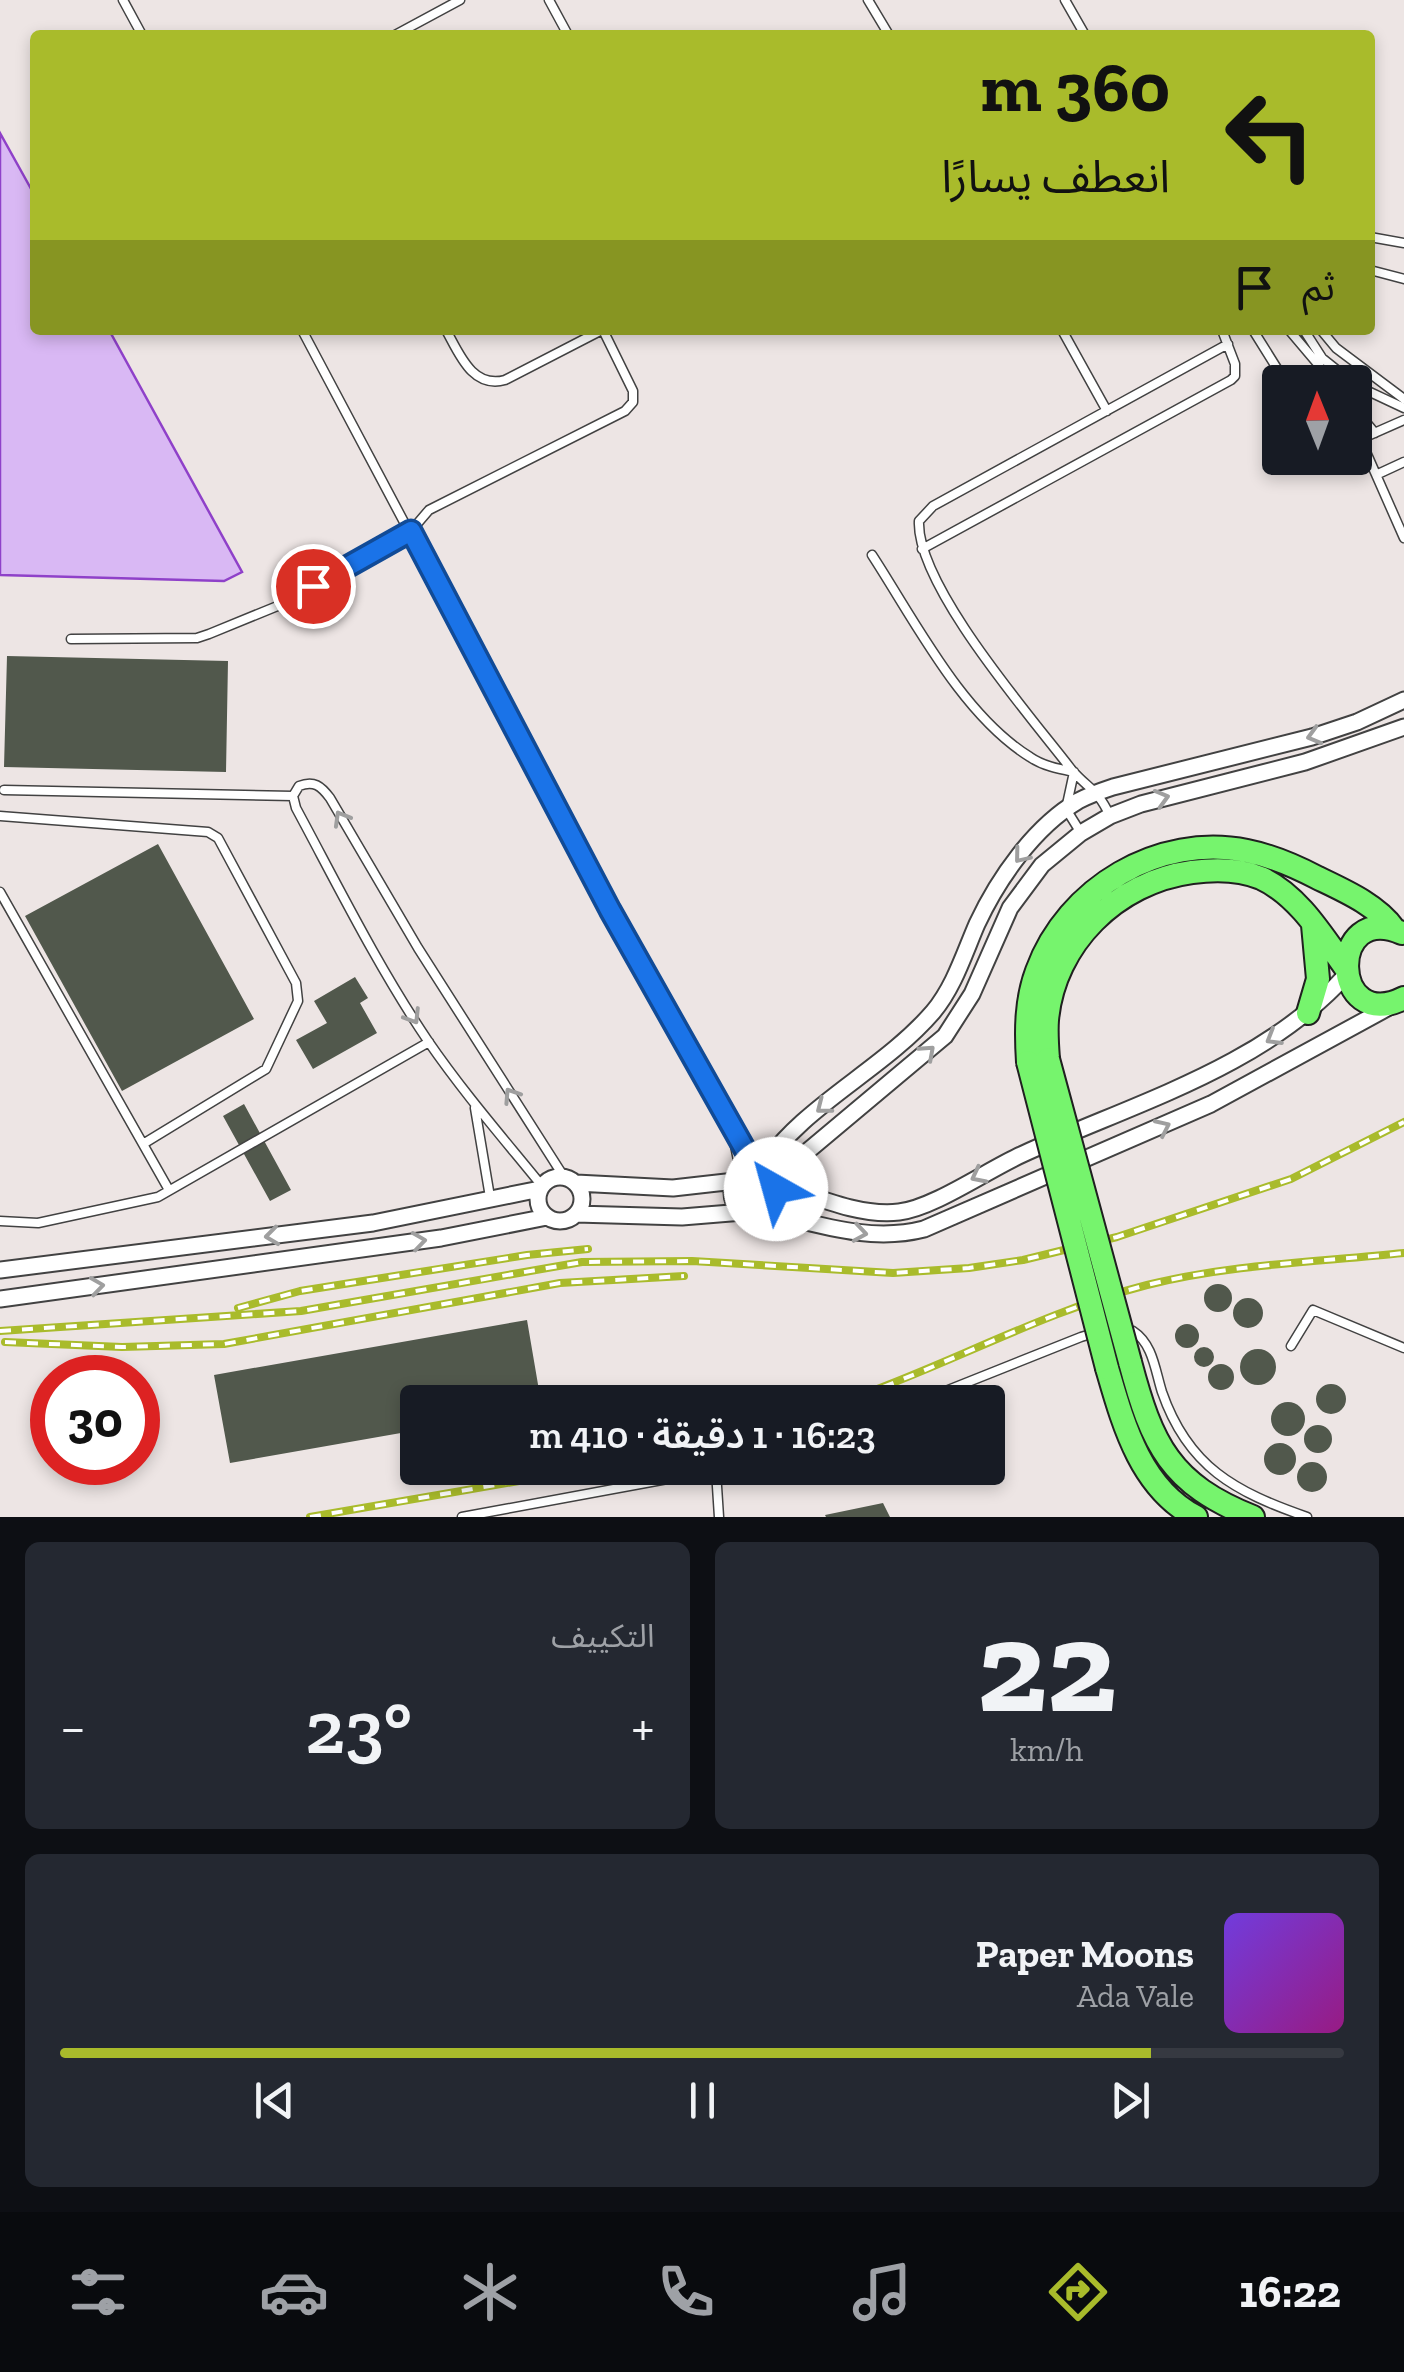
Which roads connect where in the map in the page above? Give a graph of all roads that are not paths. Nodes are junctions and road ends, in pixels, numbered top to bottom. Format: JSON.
{"nodes":[{"id":1,"x":123,"y":0,"type":"edge"},
{"id":2,"x":460,"y":0,"type":"edge"},
{"id":3,"x":548,"y":0,"type":"edge"},
{"id":4,"x":868,"y":0,"type":"edge"},
{"id":5,"x":1066,"y":0,"type":"edge"},
{"id":6,"x":139,"y":30,"type":"edge"},
{"id":7,"x":404,"y":30,"type":"edge"},
{"id":8,"x":565,"y":30,"type":"edge"},
{"id":9,"x":885,"y":30,"type":"edge"},
{"id":10,"x":1083,"y":30,"type":"edge"},
{"id":11,"x":1375,"y":238,"type":"edge"},
{"id":12,"x":1404,"y":243,"type":"edge"},
{"id":13,"x":1375,"y":271,"type":"edge"},
{"id":14,"x":1404,"y":279,"type":"edge"},
{"id":15,"x":305,"y":335,"type":"edge"},
{"id":16,"x":449,"y":335,"type":"edge"},
{"id":17,"x":592,"y":335,"type":"edge"},
{"id":18,"x":605,"y":335,"type":"edge"},
{"id":19,"x":1065,"y":335,"type":"edge"},
{"id":20,"x":1224,"y":335,"type":"edge"},
{"id":21,"x":1256,"y":335,"type":"edge"},
{"id":22,"x":1293,"y":335,"type":"edge"},
{"id":23,"x":1307,"y":335,"type":"edge"},
{"id":24,"x":1325,"y":335,"type":"edge"},
{"id":25,"x":1228,"y":344,"type":"junction"},
{"id":26,"x":1275,"y":365,"type":"edge"},
{"id":27,"x":1319,"y":365,"type":"edge"},
{"id":28,"x":1330,"y":365,"type":"edge"},
{"id":29,"x":1372,"y":393,"type":"edge"},
{"id":30,"x":1404,"y":399,"type":"edge"},
{"id":31,"x":1404,"y":408,"type":"edge"},
{"id":32,"x":1107,"y":411,"type":"junction"},
{"id":33,"x":1404,"y":420,"type":"edge"},
{"id":34,"x":1372,"y":429,"type":"edge"},
{"id":35,"x":1375,"y":433,"type":"junction"},
{"id":36,"x":1372,"y":434,"type":"edge"},
{"id":37,"x":1372,"y":460,"type":"edge"},
{"id":38,"x":1404,"y":462,"type":"edge"},
{"id":39,"x":1378,"y":474,"type":"junction"},
{"id":40,"x":411,"y":531,"type":"junction"},
{"id":41,"x":1404,"y":538,"type":"edge"},
{"id":42,"x":922,"y":549,"type":"junction"},
{"id":43,"x":872,"y":555,"type":"dead end"},
{"id":44,"x":70,"y":638,"type":"dead end"},
{"id":45,"x":1404,"y":700,"type":"edge"},
{"id":46,"x":1404,"y":727,"type":"edge"},
{"id":47,"x":1074,"y":772,"type":"junction"},
{"id":48,"x":4,"y":790,"type":"dead end"},
{"id":49,"x":1098,"y":792,"type":"junction"},
{"id":50,"x":292,"y":796,"type":"junction"},
{"id":51,"x":1066,"y":809,"type":"junction"},
{"id":52,"x":0,"y":816,"type":"edge"},
{"id":53,"x":1110,"y":816,"type":"junction"},
{"id":54,"x":1081,"y":833,"type":"junction"},
{"id":55,"x":0,"y":892,"type":"edge"},
{"id":56,"x":1312,"y":921,"type":"junction"},
{"id":57,"x":1399,"y":932,"type":"edge"},
{"id":58,"x":1346,"y":971,"type":"junction"},
{"id":59,"x":1402,"y":1000,"type":"edge"},
{"id":60,"x":1308,"y":1013,"type":"junction"},
{"id":61,"x":429,"y":1042,"type":"junction"},
{"id":62,"x":1038,"y":1060,"type":"junction"},
{"id":63,"x":474,"y":1103,"type":"junction"},
{"id":64,"x":730,"y":1122,"type":"junction"},
{"id":65,"x":142,"y":1144,"type":"junction"},
{"id":66,"x":756,"y":1177,"type":"junction"},
{"id":67,"x":570,"y":1180,"type":"junction"},
{"id":68,"x":541,"y":1187,"type":"junction"},
{"id":69,"x":169,"y":1190,"type":"junction"},
{"id":70,"x":490,"y":1201,"type":"junction"},
{"id":71,"x":743,"y":1212,"type":"junction"},
{"id":72,"x":765,"y":1212,"type":"junction"},
{"id":73,"x":576,"y":1214,"type":"junction"},
{"id":74,"x":548,"y":1217,"type":"junction"},
{"id":75,"x":0,"y":1221,"type":"edge"},
{"id":76,"x":0,"y":1270,"type":"edge"},
{"id":77,"x":0,"y":1299,"type":"edge"},
{"id":78,"x":1291,"y":1346,"type":"dead end"},
{"id":79,"x":1404,"y":1348,"type":"edge"},
{"id":80,"x":1119,"y":1364,"type":"junction"},
{"id":81,"x":961,"y":1385,"type":"edge"},
{"id":82,"x":639,"y":1485,"type":"edge"},
{"id":83,"x":717,"y":1485,"type":"edge"},
{"id":84,"x":462,"y":1517,"type":"edge"},
{"id":85,"x":718,"y":1517,"type":"edge"},
{"id":86,"x":1196,"y":1517,"type":"edge"},
{"id":87,"x":1253,"y":1517,"type":"edge"},
{"id":88,"x":1306,"y":1517,"type":"edge"}],
"edges":[{"from":1,"to":6,"type":"lane"},
{"from":2,"to":7,"type":"lane"},
{"from":3,"to":8,"type":"lane"},
{"from":4,"to":9,"type":"lane"},
{"from":5,"to":10,"type":"lane"},
{"from":11,"to":12,"type":"lane"},
{"from":13,"to":14,"type":"lane"},
{"from":15,"to":40,"type":"lane"},
{"from":16,"to":17,"type":"lane"},
{"from":18,"to":40,"type":"lane"},
{"from":19,"to":32,"type":"lane"},
{"from":20,"to":25,"type":"lane"},
{"from":21,"to":26,"type":"lane"},
{"from":22,"to":27,"type":"lane"},
{"from":23,"to":28,"type":"lane"},
{"from":24,"to":30,"type":"lane"},
{"from":25,"to":32,"type":"lane"},
{"from":25,"to":42,"type":"lane"},
{"from":29,"to":31,"type":"lane"},
{"from":32,"to":42,"type":"lane"},
{"from":33,"to":35,"type":"lane"},
{"from":34,"to":35,"type":"lane"},
{"from":35,"to":36,"type":"lane"},
{"from":37,"to":39,"type":"lane"},
{"from":38,"to":39,"type":"lane"},
{"from":39,"to":41,"type":"lane"},
{"from":40,"to":44,"type":"lane"},
{"from":40,"to":64,"type":"lane"},
{"from":42,"to":47,"type":"lane"},
{"from":43,"to":47,"type":"lane"},
{"from":45,"to":49,"type":"street","one_way":true},
{"from":53,"to":46,"type":"street","one_way":true},
{"from":47,"to":49,"type":"lane"},
{"from":47,"to":51,"type":"lane"},
{"from":48,"to":50,"type":"lane"},
{"from":49,"to":51,"type":"street"},
{"from":49,"to":53,"type":"lane"},
{"from":50,"to":61,"type":"lane","one_way":true},
{"from":67,"to":50,"type":"lane","one_way":true},
{"from":51,"to":54,"type":"lane"},
{"from":51,"to":66,"type":"street","one_way":true},
{"from":52,"to":65,"type":"lane"},
{"from":53,"to":54,"type":"street"},
{"from":66,"to":54,"type":"street","one_way":true},
{"from":55,"to":65,"type":"lane"},
{"from":56,"to":58,"type":"main road"},
{"from":56,"to":60,"type":"main road"},
{"from":56,"to":62,"type":"main road"},
{"from":57,"to":58,"type":"main road"},
{"from":57,"to":62,"type":"main road"},
{"from":58,"to":59,"type":"main road"},
{"from":58,"to":60,"type":"street"},
{"from":72,"to":59,"type":"street","one_way":true},
{"from":60,"to":66,"type":"street","one_way":true},
{"from":61,"to":63,"type":"lane"},
{"from":61,"to":69,"type":"lane"},
{"from":62,"to":80,"type":"main road","bridge":true},
{"from":63,"to":68,"type":"lane"},
{"from":63,"to":70,"type":"lane"},
{"from":64,"to":66,"type":"lane"},
{"from":64,"to":66,"type":"lane"},
{"from":65,"to":69,"type":"lane"},
{"from":66,"to":67,"type":"street"},
{"from":66,"to":71,"type":"street"},
{"from":66,"to":72,"type":"street"},
{"from":67,"to":68,"type":"street"},
{"from":67,"to":73,"type":"street"},
{"from":68,"to":70,"type":"street"},
{"from":68,"to":74,"type":"street"},
{"from":69,"to":75,"type":"lane"},
{"from":70,"to":76,"type":"street","one_way":true},
{"from":71,"to":72,"type":"street"},
{"from":71,"to":73,"type":"street"},
{"from":73,"to":74,"type":"street"},
{"from":77,"to":74,"type":"street","one_way":true},
{"from":78,"to":79,"type":"lane"},
{"from":80,"to":86,"type":"main road"},
{"from":80,"to":87,"type":"main road"},
{"from":81,"to":88,"type":"lane"},
{"from":82,"to":84,"type":"lane"},
{"from":83,"to":85,"type":"lane"}]}
